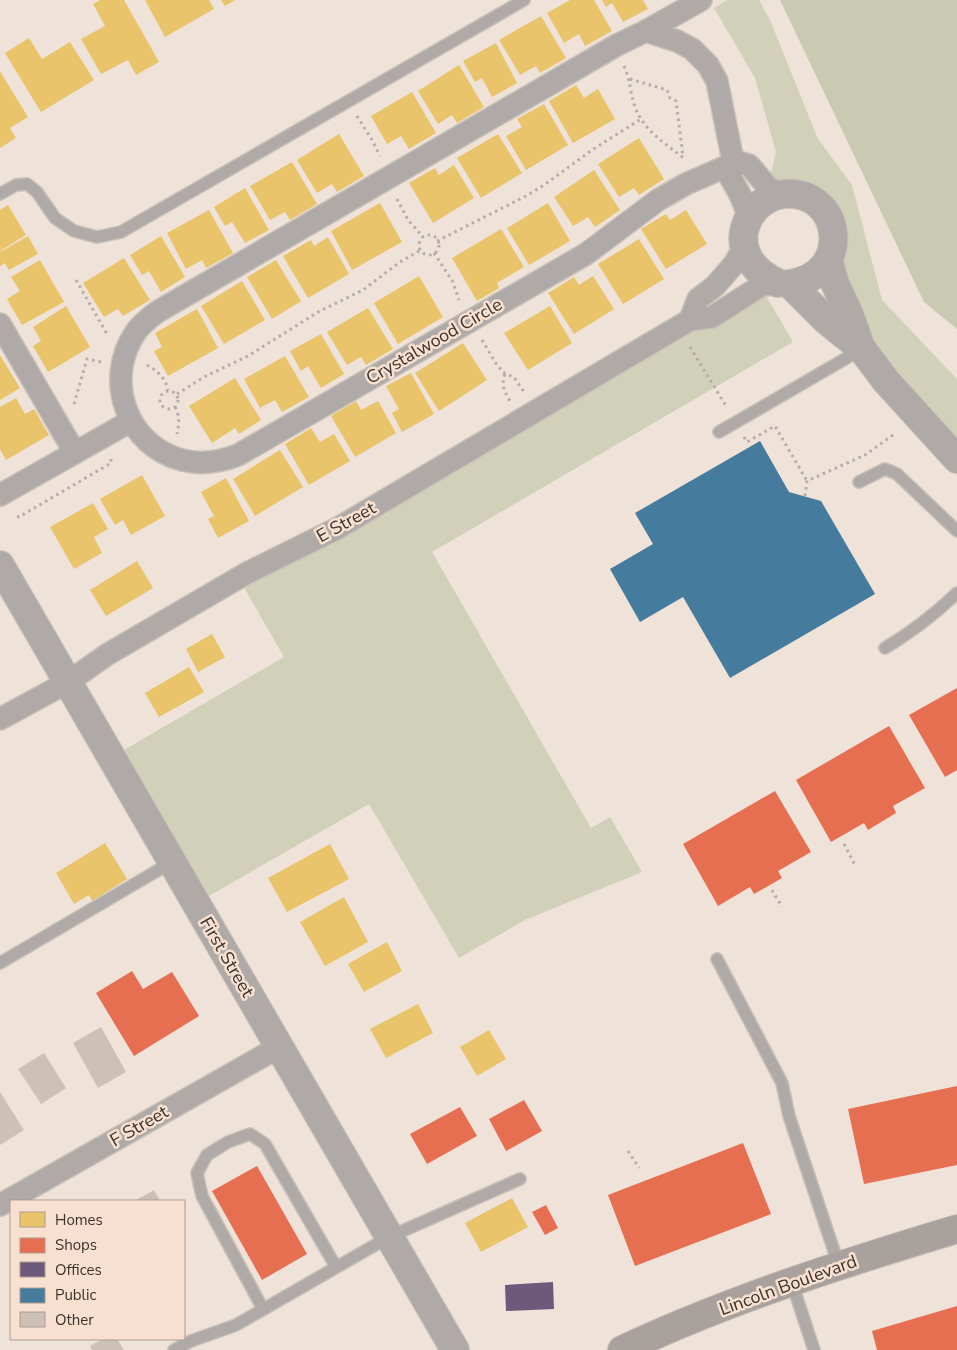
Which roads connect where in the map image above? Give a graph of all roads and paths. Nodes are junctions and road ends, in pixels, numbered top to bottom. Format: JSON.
{"nodes":[{"id":1,"x":524,"y":0,"type":"edge"},
{"id":2,"x":701,"y":0,"type":"edge"},
{"id":3,"x":646,"y":32,"type":"junction"},
{"id":4,"x":631,"y":62,"type":"dead end"},
{"id":5,"x":630,"y":79,"type":"junction"},
{"id":6,"x":640,"y":120,"type":"junction"},
{"id":7,"x":683,"y":157,"type":"junction"},
{"id":8,"x":688,"y":160,"type":"dead end"},
{"id":9,"x":733,"y":161,"type":"junction"},
{"id":10,"x":0,"y":194,"type":"edge"},
{"id":11,"x":778,"y":195,"type":"junction"},
{"id":12,"x":748,"y":219,"type":"junction"},
{"id":13,"x":438,"y":240,"type":"junction"},
{"id":14,"x":744,"y":246,"type":"junction"},
{"id":15,"x":421,"y":250,"type":"junction"},
{"id":16,"x":829,"y":259,"type":"junction"},
{"id":17,"x":784,"y":283,"type":"junction"},
{"id":18,"x":690,"y":320,"type":"junction"},
{"id":19,"x":0,"y":324,"type":"edge"},
{"id":20,"x":862,"y":349,"type":"junction"},
{"id":21,"x":176,"y":394,"type":"junction"},
{"id":22,"x":131,"y":421,"type":"junction"},
{"id":23,"x":719,"y":432,"type":"dead end"},
{"id":24,"x":893,"y":436,"type":"dead end"},
{"id":25,"x":75,"y":453,"type":"junction"},
{"id":26,"x":957,"y":459,"type":"edge"},
{"id":27,"x":859,"y":482,"type":"dead end"},
{"id":28,"x":0,"y":495,"type":"edge"},
{"id":29,"x":805,"y":496,"type":"dead end"},
{"id":30,"x":957,"y":531,"type":"edge"},
{"id":31,"x":0,"y":565,"type":"edge"},
{"id":32,"x":957,"y":593,"type":"edge"},
{"id":33,"x":885,"y":648,"type":"dead end"},
{"id":34,"x":68,"y":682,"type":"junction"},
{"id":35,"x":0,"y":719,"type":"edge"},
{"id":36,"x":844,"y":844,"type":"dead end"},
{"id":37,"x":172,"y":862,"type":"junction"},
{"id":38,"x":856,"y":864,"type":"dead end"},
{"id":39,"x":772,"y":890,"type":"dead end"},
{"id":40,"x":782,"y":907,"type":"dead end"},
{"id":41,"x":716,"y":959,"type":"dead end"},
{"id":42,"x":0,"y":963,"type":"edge"},
{"id":43,"x":279,"y":1047,"type":"junction"},
{"id":44,"x":628,"y":1151,"type":"dead end"},
{"id":45,"x":639,"y":1168,"type":"dead end"},
{"id":46,"x":520,"y":1179,"type":"dead end"},
{"id":47,"x":0,"y":1205,"type":"edge"},
{"id":48,"x":957,"y":1229,"type":"edge"},
{"id":49,"x":389,"y":1237,"type":"junction"},
{"id":50,"x":839,"y":1266,"type":"junction"},
{"id":51,"x":336,"y":1267,"type":"junction"},
{"id":52,"x":792,"y":1283,"type":"junction"},
{"id":53,"x":263,"y":1309,"type":"junction"},
{"id":54,"x":174,"y":1350,"type":"edge"},
{"id":55,"x":455,"y":1350,"type":"edge"},
{"id":56,"x":622,"y":1350,"type":"edge"},
{"id":57,"x":814,"y":1350,"type":"edge"}],
"edges":[{"from":1,"to":10,"type":"lane"},
{"from":2,"to":3,"type":"street","name":"Crystalwood Circle"},
{"from":3,"to":9,"type":"street"},
{"from":3,"to":22,"type":"street","name":"Crystalwood Circle"},
{"from":4,"to":5,"type":"path"},
{"from":5,"to":6,"type":"path"},
{"from":5,"to":7,"type":"path"},
{"from":6,"to":7,"type":"path"},
{"from":6,"to":13,"type":"path"},
{"from":7,"to":8,"type":"path"},
{"from":9,"to":11,"type":"street"},
{"from":9,"to":12,"type":"street"},
{"from":9,"to":22,"type":"street","name":"Crystalwood Circle"},
{"from":11,"to":12,"type":"street"},
{"from":11,"to":16,"type":"street"},
{"from":12,"to":14,"type":"street"},
{"from":13,"to":15,"type":"path"},
{"from":13,"to":15,"type":"path"},
{"from":14,"to":17,"type":"street"},
{"from":14,"to":18,"type":"street"},
{"from":15,"to":21,"type":"path"},
{"from":16,"to":17,"type":"street"},
{"from":16,"to":20,"type":"street"},
{"from":17,"to":18,"type":"street","name":"E Street"},
{"from":17,"to":20,"type":"street"},
{"from":18,"to":34,"type":"street","name":"E Street"},
{"from":19,"to":25,"type":"street"},
{"from":20,"to":23,"type":"lane"},
{"from":20,"to":26,"type":"street"},
{"from":21,"to":21,"type":"path"},
{"from":22,"to":25,"type":"street"},
{"from":24,"to":29,"type":"path"},
{"from":25,"to":28,"type":"street"},
{"from":27,"to":30,"type":"lane"},
{"from":31,"to":34,"type":"street","name":"First Street"},
{"from":32,"to":33,"type":"lane"},
{"from":34,"to":35,"type":"street","name":"E Street"},
{"from":34,"to":37,"type":"street","name":"First Street"},
{"from":36,"to":38,"type":"path"},
{"from":37,"to":42,"type":"lane"},
{"from":37,"to":43,"type":"street","name":"First Street"},
{"from":39,"to":40,"type":"path"},
{"from":41,"to":50,"type":"lane"},
{"from":43,"to":47,"type":"street","name":"F Street"},
{"from":43,"to":49,"type":"street","name":"First Street"},
{"from":44,"to":45,"type":"path"},
{"from":46,"to":49,"type":"lane"},
{"from":48,"to":50,"type":"main road","name":"Lincoln Boulevard"},
{"from":49,"to":51,"type":"lane"},
{"from":49,"to":55,"type":"street","name":"First Street"},
{"from":50,"to":52,"type":"main road","name":"Lincoln Boulevard"},
{"from":51,"to":53,"type":"lane"},
{"from":51,"to":53,"type":"lane"},
{"from":52,"to":56,"type":"main road","name":"Lincoln Boulevard"},
{"from":52,"to":57,"type":"lane"},
{"from":53,"to":54,"type":"lane"}]}
